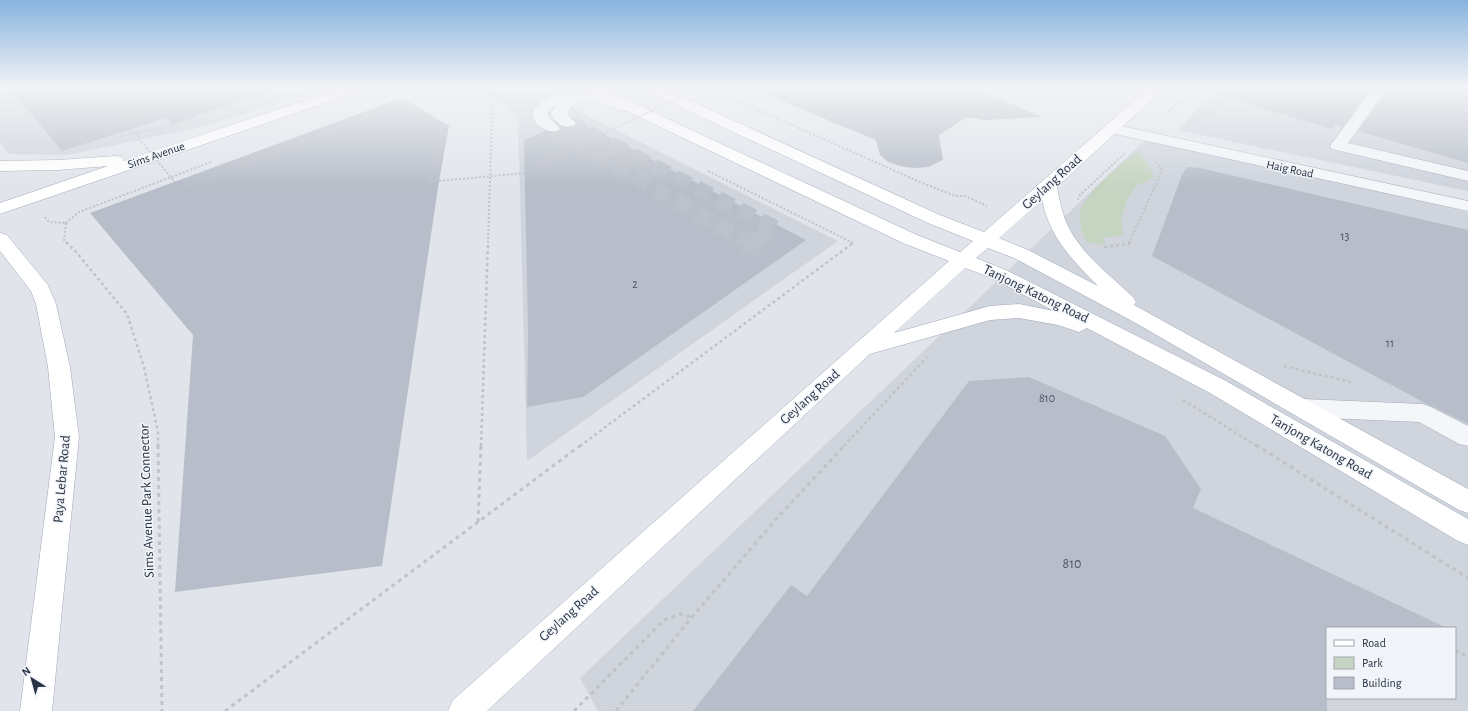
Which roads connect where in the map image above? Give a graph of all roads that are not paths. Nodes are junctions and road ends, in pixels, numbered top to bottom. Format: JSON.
{"nodes":[{"id":1,"x":261,"y":120,"type":"edge"},
{"id":2,"x":542,"y":120,"type":"edge"},
{"id":3,"x":564,"y":120,"type":"edge"},
{"id":4,"x":660,"y":120,"type":"edge"},
{"id":5,"x":721,"y":120,"type":"edge"},
{"id":6,"x":1121,"y":120,"type":"edge"},
{"id":7,"x":1357,"y":120,"type":"edge"},
{"id":8,"x":568,"y":123,"type":"tunnel mouth"},
{"id":9,"x":552,"y":128,"type":"tunnel mouth"},
{"id":10,"x":1112,"y":130,"type":"junction"},
{"id":11,"x":147,"y":159,"type":"junction"},
{"id":12,"x":0,"y":166,"type":"edge"},
{"id":13,"x":1458,"y":170,"type":"edge"},
{"id":14,"x":1048,"y":185,"type":"junction"},
{"id":15,"x":1467,"y":206,"type":"edge"},
{"id":16,"x":0,"y":208,"type":"edge"},
{"id":17,"x":0,"y":239,"type":"edge"},
{"id":18,"x":984,"y":241,"type":"junction"},
{"id":19,"x":963,"y":259,"type":"junction"},
{"id":20,"x":1141,"y":317,"type":"junction"},
{"id":21,"x":1125,"y":338,"type":"junction"},
{"id":22,"x":865,"y":348,"type":"junction"},
{"id":23,"x":1303,"y":408,"type":"junction"},
{"id":24,"x":1468,"y":437,"type":"edge"},
{"id":25,"x":1468,"y":502,"type":"edge"},
{"id":26,"x":1468,"y":533,"type":"edge"},
{"id":27,"x":36,"y":711,"type":"edge"},
{"id":28,"x":464,"y":711,"type":"edge"}],
"edges":[{"from":1,"to":11,"type":"main road","name":"Sims Avenue"},
{"from":2,"to":9,"type":"street"},
{"from":3,"to":8,"type":"street"},
{"from":4,"to":19,"type":"main road","name":"Tanjong Katong Road"},
{"from":5,"to":18,"type":"main road","name":"Tanjong Katong Road"},
{"from":6,"to":10,"type":"main road","name":"Geylang Road"},
{"from":7,"to":13,"type":"street"},
{"from":10,"to":14,"type":"main road","name":"Geylang Road"},
{"from":10,"to":15,"type":"street","name":"Haig Road"},
{"from":11,"to":12,"type":"main road"},
{"from":11,"to":16,"type":"main road","name":"Sims Avenue"},
{"from":13,"to":15,"type":"street"},
{"from":14,"to":18,"type":"main road","name":"Geylang Road"},
{"from":14,"to":20,"type":"main road"},
{"from":17,"to":27,"type":"main road","name":"Paya Lebar Road"},
{"from":18,"to":19,"type":"main road","name":"Geylang Road"},
{"from":18,"to":20,"type":"main road","name":"Tanjong Katong Road"},
{"from":19,"to":21,"type":"main road","name":"Tanjong Katong Road"},
{"from":19,"to":22,"type":"main road","name":"Geylang Road"},
{"from":20,"to":23,"type":"main road","name":"Tanjong Katong Road"},
{"from":21,"to":22,"type":"main road"},
{"from":21,"to":26,"type":"main road","name":"Tanjong Katong Road"},
{"from":22,"to":28,"type":"main road","name":"Geylang Road"},
{"from":23,"to":24,"type":"street"},
{"from":23,"to":25,"type":"main road","name":"Tanjong Katong Road"}]}
